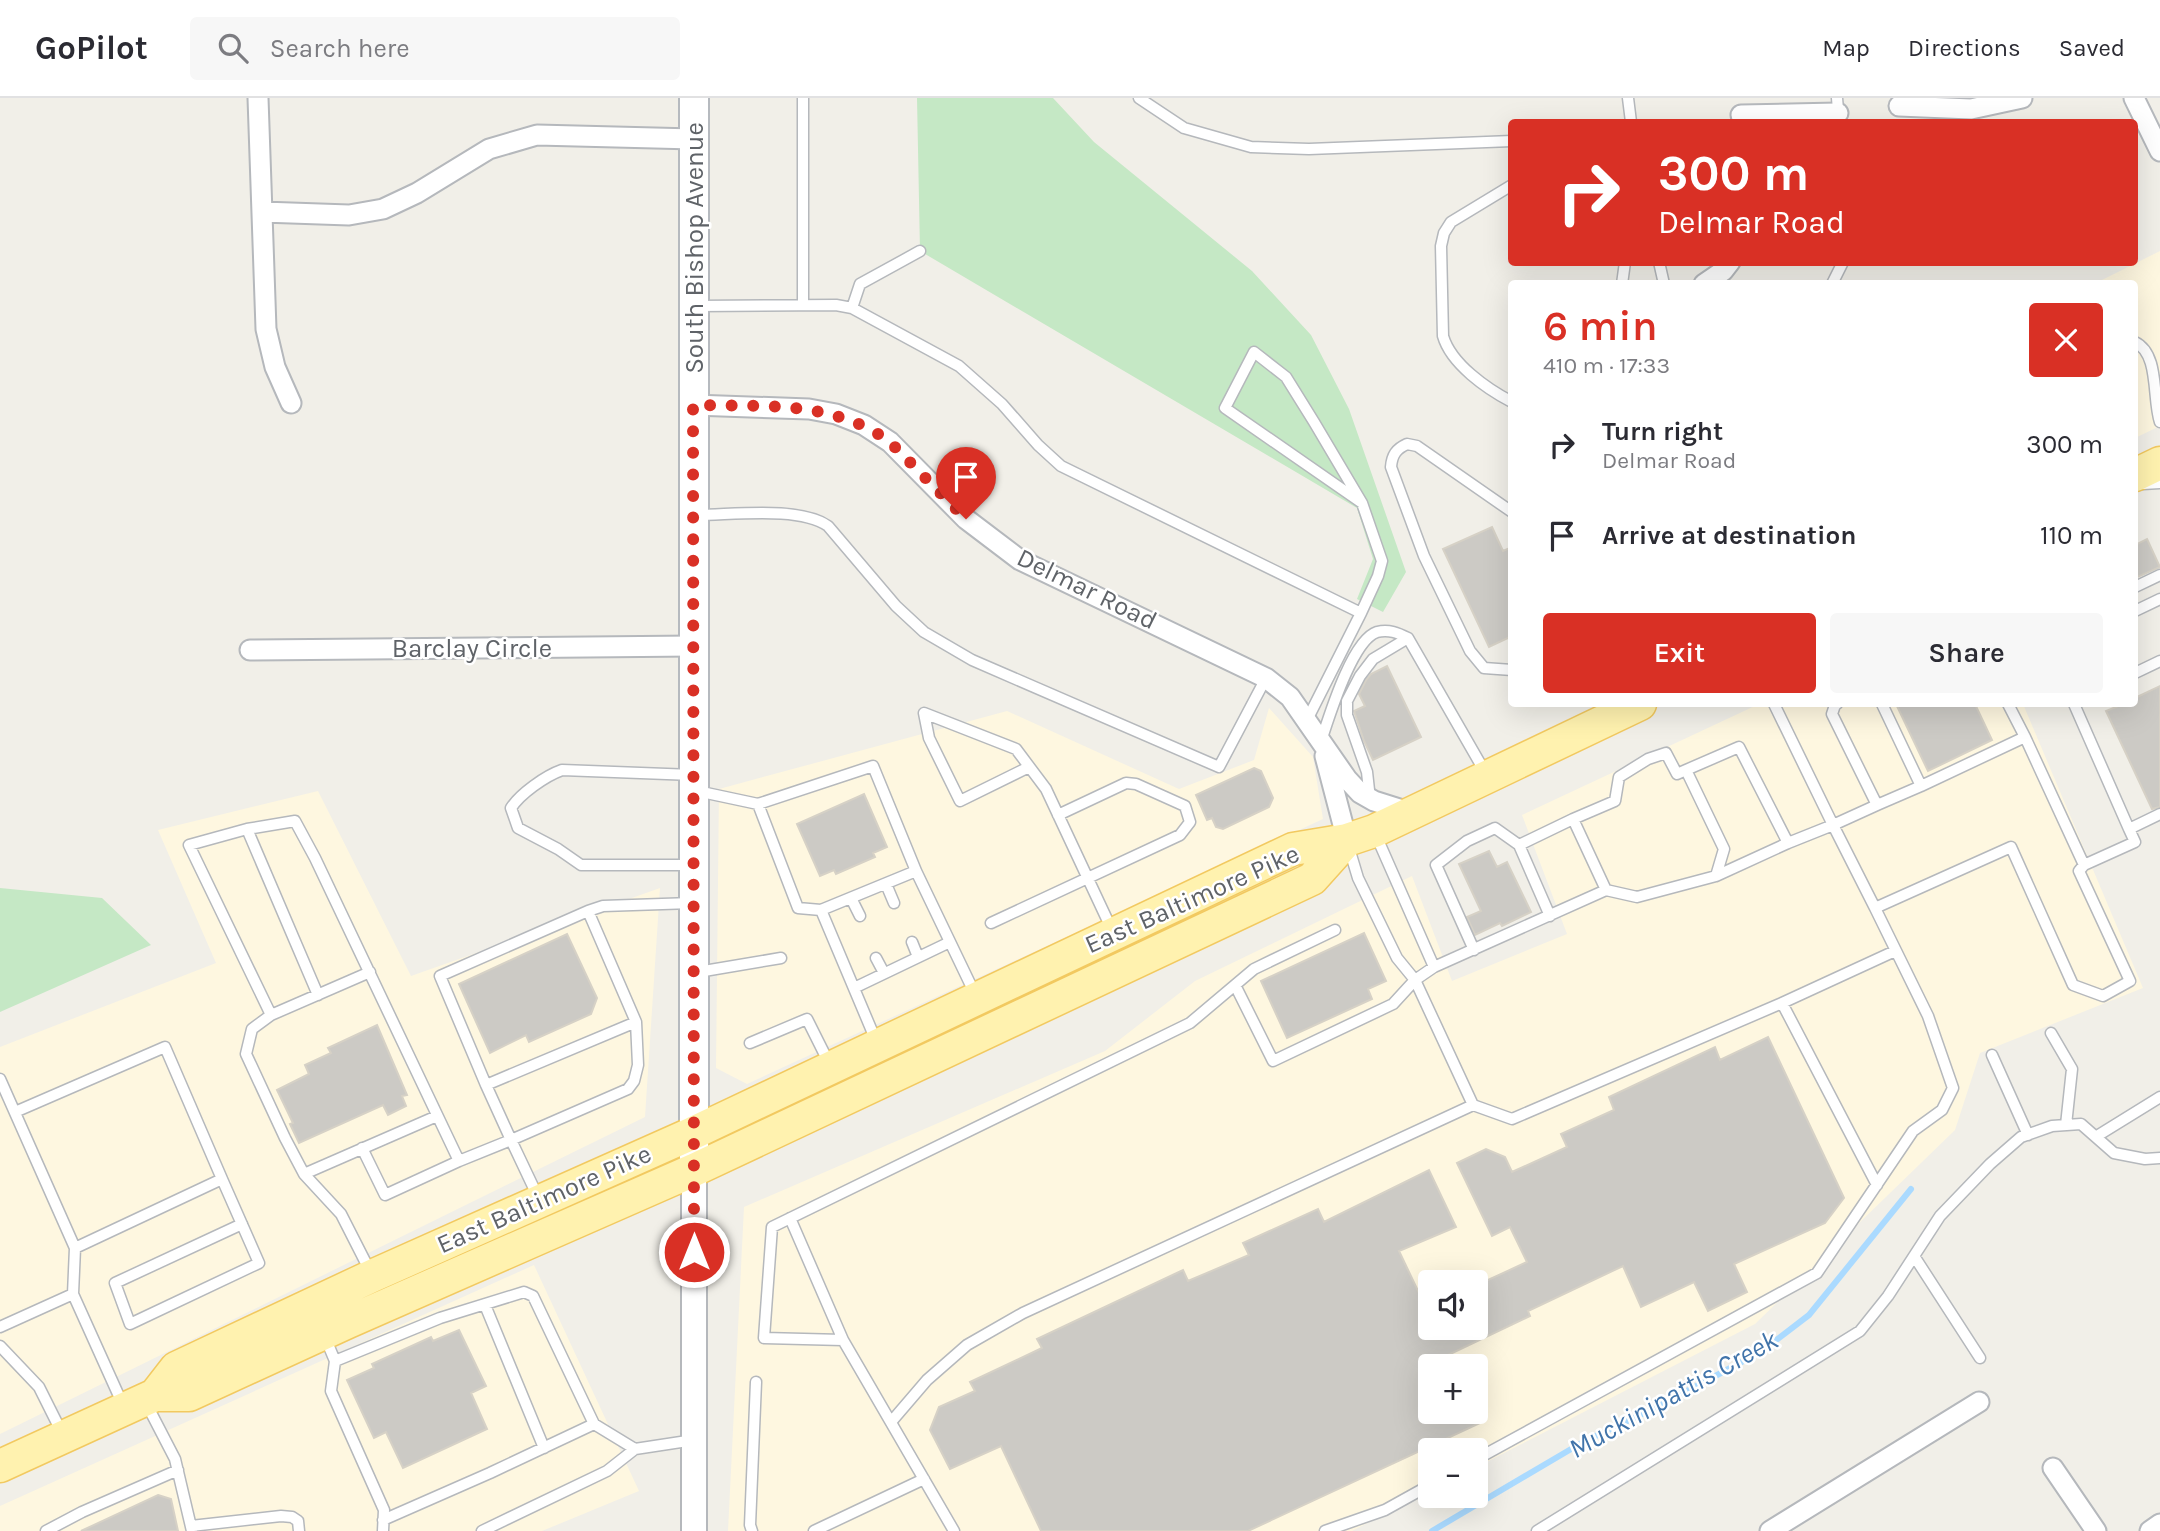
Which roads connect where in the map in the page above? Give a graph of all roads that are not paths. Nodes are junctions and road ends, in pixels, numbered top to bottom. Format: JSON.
{"nodes":[{"id":1,"x":258,"y":98,"type":"edge"},
{"id":2,"x":694,"y":98,"type":"edge"},
{"id":3,"x":803,"y":98,"type":"edge"},
{"id":4,"x":1139,"y":98,"type":"edge"},
{"id":5,"x":1628,"y":98,"type":"edge"},
{"id":6,"x":2022,"y":98,"type":"edge"},
{"id":7,"x":2133,"y":98,"type":"edge"},
{"id":8,"x":1899,"y":106,"type":"dead end"},
{"id":9,"x":1838,"y":111,"type":"edge"},
{"id":10,"x":1741,"y":112,"type":"edge"},
{"id":11,"x":1631,"y":119,"type":"edge"},
{"id":12,"x":694,"y":139,"type":"junction"},
{"id":13,"x":1508,"y":141,"type":"edge"},
{"id":14,"x":2160,"y":151,"type":"edge"},
{"id":15,"x":1508,"y":186,"type":"edge"},
{"id":16,"x":262,"y":212,"type":"junction"},
{"id":17,"x":920,"y":251,"type":"dead end"},
{"id":18,"x":1727,"y":266,"type":"edge"},
{"id":19,"x":1710,"y":280,"type":"edge"},
{"id":20,"x":803,"y":305,"type":"junction"},
{"id":21,"x":694,"y":306,"type":"junction"},
{"id":22,"x":852,"y":308,"type":"junction"},
{"id":23,"x":2138,"y":343,"type":"edge"},
{"id":24,"x":1508,"y":399,"type":"edge"},
{"id":25,"x":290,"y":404,"type":"dead end"},
{"id":26,"x":693,"y":405,"type":"junction"},
{"id":27,"x":2160,"y":422,"type":"edge"},
{"id":28,"x":2160,"y":463,"type":"edge"},
{"id":29,"x":2138,"y":474,"type":"edge"},
{"id":30,"x":2160,"y":483,"type":"edge"},
{"id":31,"x":2138,"y":485,"type":"edge"},
{"id":32,"x":1362,"y":503,"type":"junction"},
{"id":33,"x":1508,"y":509,"type":"edge"},
{"id":34,"x":694,"y":515,"type":"junction"},
{"id":35,"x":2160,"y":575,"type":"edge"},
{"id":36,"x":2138,"y":585,"type":"edge"},
{"id":37,"x":2160,"y":599,"type":"edge"},
{"id":38,"x":2138,"y":610,"type":"edge"},
{"id":39,"x":1361,"y":613,"type":"junction"},
{"id":40,"x":1408,"y":638,"type":"junction"},
{"id":41,"x":694,"y":646,"type":"junction"},
{"id":42,"x":250,"y":650,"type":"dead end"},
{"id":43,"x":2160,"y":661,"type":"edge"},
{"id":44,"x":1508,"y":670,"type":"edge"},
{"id":45,"x":2138,"y":672,"type":"edge"},
{"id":46,"x":1266,"y":678,"type":"junction"},
{"id":47,"x":1775,"y":707,"type":"edge"},
{"id":48,"x":1834,"y":707,"type":"edge"},
{"id":49,"x":1883,"y":707,"type":"edge"},
{"id":50,"x":2010,"y":707,"type":"edge"},
{"id":51,"x":2075,"y":707,"type":"edge"},
{"id":52,"x":1620,"y":708,"type":"edge"},
{"id":53,"x":1307,"y":720,"type":"junction"},
{"id":54,"x":2025,"y":737,"type":"junction"},
{"id":55,"x":1321,"y":741,"type":"junction"},
{"id":56,"x":1029,"y":767,"type":"junction"},
{"id":57,"x":1686,"y":770,"type":"junction"},
{"id":58,"x":1487,"y":775,"type":"junction"},
{"id":59,"x":693,"y":783,"type":"junction"},
{"id":60,"x":1921,"y":786,"type":"junction"},
{"id":61,"x":1370,"y":799,"type":"junction"},
{"id":62,"x":758,"y":804,"type":"junction"},
{"id":63,"x":1877,"y":805,"type":"junction"},
{"id":64,"x":1412,"y":813,"type":"junction"},
{"id":65,"x":2160,"y":814,"type":"edge"},
{"id":66,"x":1058,"y":815,"type":"junction"},
{"id":67,"x":1573,"y":819,"type":"junction"},
{"id":68,"x":1833,"y":825,"type":"junction"},
{"id":69,"x":247,"y":829,"type":"junction"},
{"id":70,"x":2129,"y":829,"type":"junction"},
{"id":71,"x":1361,"y":835,"type":"junction"},
{"id":72,"x":1788,"y":843,"type":"junction"},
{"id":73,"x":1519,"y":845,"type":"junction"},
{"id":74,"x":693,"y":865,"type":"junction"},
{"id":75,"x":2084,"y":865,"type":"junction"},
{"id":76,"x":916,"y":871,"type":"junction"},
{"id":77,"x":1716,"y":876,"type":"junction"},
{"id":78,"x":1088,"y":878,"type":"junction"},
{"id":79,"x":886,"y":884,"type":"junction"},
{"id":80,"x":1606,"y":890,"type":"junction"},
{"id":81,"x":850,"y":898,"type":"junction"},
{"id":82,"x":894,"y":902,"type":"dead end"},
{"id":83,"x":693,"y":903,"type":"junction"},
{"id":84,"x":1875,"y":908,"type":"junction"},
{"id":85,"x":821,"y":910,"type":"junction"},
{"id":86,"x":588,"y":911,"type":"junction"},
{"id":87,"x":860,"y":916,"type":"dead end"},
{"id":88,"x":1550,"y":916,"type":"junction"},
{"id":89,"x":990,"y":923,"type":"dead end"},
{"id":90,"x":1335,"y":930,"type":"dead end"},
{"id":91,"x":1114,"y":933,"type":"junction"},
{"id":92,"x":912,"y":942,"type":"dead end"},
{"id":93,"x":950,"y":942,"type":"junction"},
{"id":94,"x":1474,"y":950,"type":"junction"},
{"id":95,"x":1895,"y":951,"type":"junction"},
{"id":96,"x":1068,"y":955,"type":"junction"},
{"id":97,"x":918,"y":957,"type":"junction"},
{"id":98,"x":781,"y":958,"type":"dead end"},
{"id":99,"x":876,"y":958,"type":"dead end"},
{"id":100,"x":1434,"y":967,"type":"junction"},
{"id":101,"x":370,"y":972,"type":"junction"},
{"id":102,"x":694,"y":973,"type":"junction"},
{"id":103,"x":884,"y":973,"type":"junction"},
{"id":104,"x":1415,"y":981,"type":"junction"},
{"id":105,"x":1235,"y":985,"type":"junction"},
{"id":106,"x":1083,"y":987,"type":"junction"},
{"id":107,"x":854,"y":988,"type":"junction"},
{"id":108,"x":318,"y":995,"type":"junction"},
{"id":109,"x":977,"y":998,"type":"junction"},
{"id":110,"x":1782,"y":1003,"type":"junction"},
{"id":111,"x":271,"y":1015,"type":"junction"},
{"id":112,"x":636,"y":1022,"type":"junction"},
{"id":113,"x":2051,"y":1033,"type":"dead end"},
{"id":114,"x":750,"y":1043,"type":"dead end"},
{"id":115,"x":878,"y":1045,"type":"junction"},
{"id":116,"x":1992,"y":1055,"type":"dead end"},
{"id":117,"x":831,"y":1068,"type":"junction"},
{"id":118,"x":0,"y":1079,"type":"edge"},
{"id":119,"x":486,"y":1085,"type":"junction"},
{"id":120,"x":2160,"y":1097,"type":"edge"},
{"id":121,"x":1473,"y":1105,"type":"junction"},
{"id":122,"x":15,"y":1112,"type":"junction"},
{"id":123,"x":437,"y":1116,"type":"junction"},
{"id":124,"x":2066,"y":1125,"type":"junction"},
{"id":125,"x":693,"y":1133,"type":"junction"},
{"id":126,"x":2028,"y":1135,"type":"junction"},
{"id":127,"x":2097,"y":1136,"type":"junction"},
{"id":128,"x":511,"y":1140,"type":"junction"},
{"id":129,"x":362,"y":1148,"type":"junction"},
{"id":130,"x":2160,"y":1158,"type":"edge"},
{"id":131,"x":459,"y":1161,"type":"junction"},
{"id":132,"x":694,"y":1170,"type":"junction"},
{"id":133,"x":304,"y":1174,"type":"junction"},
{"id":134,"x":222,"y":1180,"type":"junction"},
{"id":135,"x":1877,"y":1185,"type":"junction"},
{"id":136,"x":540,"y":1200,"type":"junction"},
{"id":137,"x":790,"y":1218,"type":"junction"},
{"id":138,"x":242,"y":1224,"type":"junction"},
{"id":139,"x":75,"y":1248,"type":"junction"},
{"id":140,"x":1914,"y":1256,"type":"junction"},
{"id":141,"x":372,"y":1276,"type":"junction"},
{"id":142,"x":73,"y":1294,"type":"junction"},
{"id":143,"x":485,"y":1305,"type":"junction"},
{"id":144,"x":0,"y":1327,"type":"edge"},
{"id":145,"x":843,"y":1340,"type":"junction"},
{"id":146,"x":0,"y":1346,"type":"edge"},
{"id":147,"x":329,"y":1348,"type":"junction"},
{"id":148,"x":1980,"y":1358,"type":"dead end"},
{"id":149,"x":756,"y":1382,"type":"dead end"},
{"id":150,"x":141,"y":1401,"type":"junction"},
{"id":151,"x":1979,"y":1402,"type":"dead end"},
{"id":152,"x":891,"y":1422,"type":"junction"},
{"id":153,"x":594,"y":1424,"type":"junction"},
{"id":154,"x":64,"y":1437,"type":"junction"},
{"id":155,"x":694,"y":1440,"type":"junction"},
{"id":156,"x":544,"y":1448,"type":"junction"},
{"id":157,"x":635,"y":1449,"type":"junction"},
{"id":158,"x":1488,"y":1453,"type":"edge"},
{"id":159,"x":0,"y":1466,"type":"edge"},
{"id":160,"x":2053,"y":1468,"type":"dead end"},
{"id":161,"x":178,"y":1470,"type":"junction"},
{"id":162,"x":924,"y":1479,"type":"junction"},
{"id":163,"x":1418,"y":1492,"type":"edge"},
{"id":164,"x":383,"y":1520,"type":"junction"},
{"id":165,"x":2160,"y":1524,"type":"edge"},
{"id":166,"x":192,"y":1529,"type":"edge"},
{"id":167,"x":47,"y":1531,"type":"edge"},
{"id":168,"x":299,"y":1531,"type":"edge"},
{"id":169,"x":383,"y":1531,"type":"edge"},
{"id":170,"x":482,"y":1531,"type":"edge"},
{"id":171,"x":694,"y":1531,"type":"edge"},
{"id":172,"x":752,"y":1531,"type":"edge"},
{"id":173,"x":814,"y":1531,"type":"edge"},
{"id":174,"x":954,"y":1531,"type":"edge"},
{"id":175,"x":1325,"y":1531,"type":"edge"},
{"id":176,"x":1537,"y":1531,"type":"edge"},
{"id":177,"x":1770,"y":1531,"type":"edge"},
{"id":178,"x":2096,"y":1531,"type":"edge"},
{"id":179,"x":2150,"y":1531,"type":"edge"}],
"edges":[{"from":1,"to":16,"type":"street"},
{"from":2,"to":12,"type":"main road","name":"South Bishop Avenue"},
{"from":3,"to":20,"type":"lane"},
{"from":4,"to":13,"type":"lane"},
{"from":5,"to":11,"type":"lane"},
{"from":6,"to":8,"type":"street"},
{"from":7,"to":14,"type":"street"},
{"from":9,"to":10,"type":"street"},
{"from":12,"to":16,"type":"street"},
{"from":12,"to":21,"type":"main road","name":"South Bishop Avenue"},
{"from":15,"to":24,"type":"lane"},
{"from":16,"to":25,"type":"street"},
{"from":17,"to":22,"type":"lane"},
{"from":18,"to":19,"type":"street"},
{"from":20,"to":21,"type":"lane"},
{"from":20,"to":22,"type":"lane"},
{"from":21,"to":26,"type":"main road","name":"South Bishop Avenue"},
{"from":22,"to":39,"type":"lane"},
{"from":23,"to":27,"type":"lane"},
{"from":26,"to":34,"type":"main road","name":"South Bishop Avenue"},
{"from":26,"to":46,"type":"street","name":"Delmar Road"},
{"from":28,"to":29,"type":"main road"},
{"from":30,"to":31,"type":"lane"},
{"from":32,"to":32,"type":"lane"},
{"from":32,"to":39,"type":"lane"},
{"from":33,"to":44,"type":"lane"},
{"from":34,"to":41,"type":"main road","name":"South Bishop Avenue"},
{"from":34,"to":46,"type":"lane"},
{"from":35,"to":36,"type":"lane"},
{"from":37,"to":38,"type":"lane"},
{"from":39,"to":53,"type":"lane"},
{"from":40,"to":55,"type":"lane"},
{"from":40,"to":58,"type":"lane"},
{"from":40,"to":61,"type":"lane"},
{"from":41,"to":42,"type":"street","name":"Barclay Circle"},
{"from":41,"to":59,"type":"main road","name":"South Bishop Avenue"},
{"from":43,"to":45,"type":"lane"},
{"from":46,"to":53,"type":"street","name":"Delmar Road"},
{"from":47,"to":68,"type":"lane"},
{"from":48,"to":63,"type":"lane"},
{"from":49,"to":60,"type":"lane"},
{"from":50,"to":54,"type":"lane"},
{"from":51,"to":70,"type":"lane"},
{"from":52,"to":58,"type":"main road"},
{"from":53,"to":55,"type":"street","name":"Delmar Road"},
{"from":54,"to":60,"type":"lane"},
{"from":54,"to":75,"type":"lane"},
{"from":55,"to":61,"type":"street","name":"Delmar Road"},
{"from":55,"to":71,"type":"street","name":"Delmar Road"},
{"from":56,"to":56,"type":"lane"},
{"from":56,"to":66,"type":"lane"},
{"from":57,"to":67,"type":"lane"},
{"from":57,"to":72,"type":"lane"},
{"from":57,"to":77,"type":"lane"},
{"from":58,"to":64,"type":"main road"},
{"from":59,"to":62,"type":"lane"},
{"from":59,"to":74,"type":"main road","name":"South Bishop Avenue"},
{"from":59,"to":74,"type":"lane"},
{"from":60,"to":63,"type":"lane"},
{"from":61,"to":64,"type":"street","name":"Delmar Road"},
{"from":62,"to":76,"type":"lane"},
{"from":62,"to":85,"type":"lane"},
{"from":63,"to":68,"type":"lane"},
{"from":64,"to":71,"type":"main road"},
{"from":65,"to":70,"type":"lane"},
{"from":66,"to":78,"type":"lane"},
{"from":66,"to":78,"type":"lane"},
{"from":67,"to":73,"type":"lane"},
{"from":67,"to":80,"type":"lane"},
{"from":68,"to":72,"type":"lane"},
{"from":68,"to":84,"type":"lane"},
{"from":69,"to":101,"type":"lane"},
{"from":69,"to":108,"type":"lane"},
{"from":69,"to":111,"type":"lane"},
{"from":70,"to":75,"type":"lane"},
{"from":71,"to":91,"type":"main road","name":"East Baltimore Pike"},
{"from":71,"to":100,"type":"lane"},
{"from":71,"to":104,"type":"lane"},
{"from":71,"to":106,"type":"main road","name":"East Baltimore Pike"},
{"from":72,"to":77,"type":"lane"},
{"from":73,"to":88,"type":"lane"},
{"from":73,"to":94,"type":"lane"},
{"from":74,"to":83,"type":"main road","name":"South Bishop Avenue"},
{"from":75,"to":84,"type":"lane"},
{"from":76,"to":79,"type":"lane"},
{"from":76,"to":93,"type":"lane"},
{"from":77,"to":80,"type":"lane"},
{"from":78,"to":89,"type":"lane"},
{"from":78,"to":91,"type":"lane"},
{"from":79,"to":81,"type":"lane"},
{"from":79,"to":82,"type":"lane"},
{"from":80,"to":88,"type":"lane"},
{"from":81,"to":85,"type":"lane"},
{"from":81,"to":87,"type":"lane"},
{"from":83,"to":86,"type":"lane"},
{"from":83,"to":102,"type":"main road","name":"South Bishop Avenue"},
{"from":84,"to":95,"type":"lane"},
{"from":85,"to":107,"type":"lane"},
{"from":86,"to":112,"type":"lane"},
{"from":86,"to":119,"type":"lane"},
{"from":88,"to":94,"type":"lane"},
{"from":90,"to":105,"type":"lane"},
{"from":91,"to":96,"type":"main road","name":"East Baltimore Pike"},
{"from":92,"to":97,"type":"lane"},
{"from":93,"to":97,"type":"lane"},
{"from":93,"to":109,"type":"lane"},
{"from":94,"to":100,"type":"lane"},
{"from":95,"to":110,"type":"lane"},
{"from":95,"to":135,"type":"lane"},
{"from":96,"to":106,"type":"main road"},
{"from":96,"to":109,"type":"main road","name":"East Baltimore Pike"},
{"from":97,"to":103,"type":"lane"},
{"from":98,"to":102,"type":"lane"},
{"from":99,"to":103,"type":"lane"},
{"from":100,"to":104,"type":"lane"},
{"from":101,"to":108,"type":"lane"},
{"from":101,"to":123,"type":"lane"},
{"from":102,"to":125,"type":"main road","name":"South Bishop Avenue"},
{"from":103,"to":107,"type":"lane"},
{"from":104,"to":105,"type":"lane"},
{"from":104,"to":121,"type":"lane"},
{"from":105,"to":137,"type":"lane"},
{"from":106,"to":132,"type":"main road","name":"East Baltimore Pike"},
{"from":107,"to":115,"type":"lane"},
{"from":108,"to":111,"type":"lane"},
{"from":109,"to":115,"type":"main road","name":"East Baltimore Pike"},
{"from":110,"to":121,"type":"lane"},
{"from":110,"to":135,"type":"lane"},
{"from":111,"to":133,"type":"lane"},
{"from":112,"to":119,"type":"lane"},
{"from":112,"to":128,"type":"lane"},
{"from":113,"to":124,"type":"lane"},
{"from":114,"to":117,"type":"lane"},
{"from":115,"to":117,"type":"main road","name":"East Baltimore Pike"},
{"from":116,"to":126,"type":"lane"},
{"from":117,"to":125,"type":"main road","name":"East Baltimore Pike"},
{"from":118,"to":122,"type":"lane"},
{"from":119,"to":128,"type":"lane"},
{"from":120,"to":127,"type":"lane"},
{"from":121,"to":152,"type":"lane"},
{"from":122,"to":134,"type":"lane"},
{"from":122,"to":139,"type":"lane"},
{"from":123,"to":129,"type":"lane"},
{"from":123,"to":131,"type":"lane"},
{"from":124,"to":126,"type":"lane"},
{"from":124,"to":127,"type":"lane"},
{"from":125,"to":132,"type":"main road","name":"South Bishop Avenue"},
{"from":125,"to":136,"type":"main road","name":"East Baltimore Pike"},
{"from":126,"to":140,"type":"lane"},
{"from":127,"to":130,"type":"lane"},
{"from":128,"to":131,"type":"lane"},
{"from":128,"to":136,"type":"lane"},
{"from":129,"to":131,"type":"lane"},
{"from":129,"to":133,"type":"lane"},
{"from":132,"to":147,"type":"main road","name":"East Baltimore Pike"},
{"from":132,"to":155,"type":"street","name":"South Bishop Avenue"},
{"from":133,"to":141,"type":"lane"},
{"from":134,"to":138,"type":"lane"},
{"from":134,"to":139,"type":"lane"},
{"from":135,"to":158,"type":"lane"},
{"from":136,"to":141,"type":"main road","name":"East Baltimore Pike"},
{"from":137,"to":145,"type":"lane"},
{"from":137,"to":145,"type":"lane"},
{"from":138,"to":138,"type":"lane"},
{"from":139,"to":142,"type":"lane"},
{"from":140,"to":148,"type":"lane"},
{"from":140,"to":176,"type":"lane"},
{"from":141,"to":150,"type":"main road","name":"East Baltimore Pike"},
{"from":142,"to":144,"type":"lane"},
{"from":142,"to":150,"type":"lane"},
{"from":143,"to":147,"type":"lane"},
{"from":143,"to":153,"type":"lane"},
{"from":143,"to":156,"type":"lane"},
{"from":145,"to":152,"type":"lane"},
{"from":146,"to":154,"type":"lane"},
{"from":147,"to":150,"type":"main road","name":"East Baltimore Pike"},
{"from":147,"to":164,"type":"lane"},
{"from":149,"to":172,"type":"lane"},
{"from":150,"to":154,"type":"main road","name":"East Baltimore Pike"},
{"from":150,"to":161,"type":"lane"},
{"from":151,"to":177,"type":"street"},
{"from":152,"to":162,"type":"lane"},
{"from":153,"to":156,"type":"lane"},
{"from":153,"to":157,"type":"lane"},
{"from":154,"to":159,"type":"main road","name":"East Baltimore Pike"},
{"from":155,"to":157,"type":"lane"},
{"from":155,"to":171,"type":"street","name":"South Bishop Avenue"},
{"from":156,"to":164,"type":"lane"},
{"from":157,"to":170,"type":"lane"},
{"from":160,"to":178,"type":"street"},
{"from":161,"to":166,"type":"lane"},
{"from":161,"to":167,"type":"lane"},
{"from":162,"to":173,"type":"lane"},
{"from":162,"to":174,"type":"lane"},
{"from":163,"to":175,"type":"lane"},
{"from":164,"to":169,"type":"lane"},
{"from":165,"to":179,"type":"street"},
{"from":166,"to":168,"type":"lane"}]}
